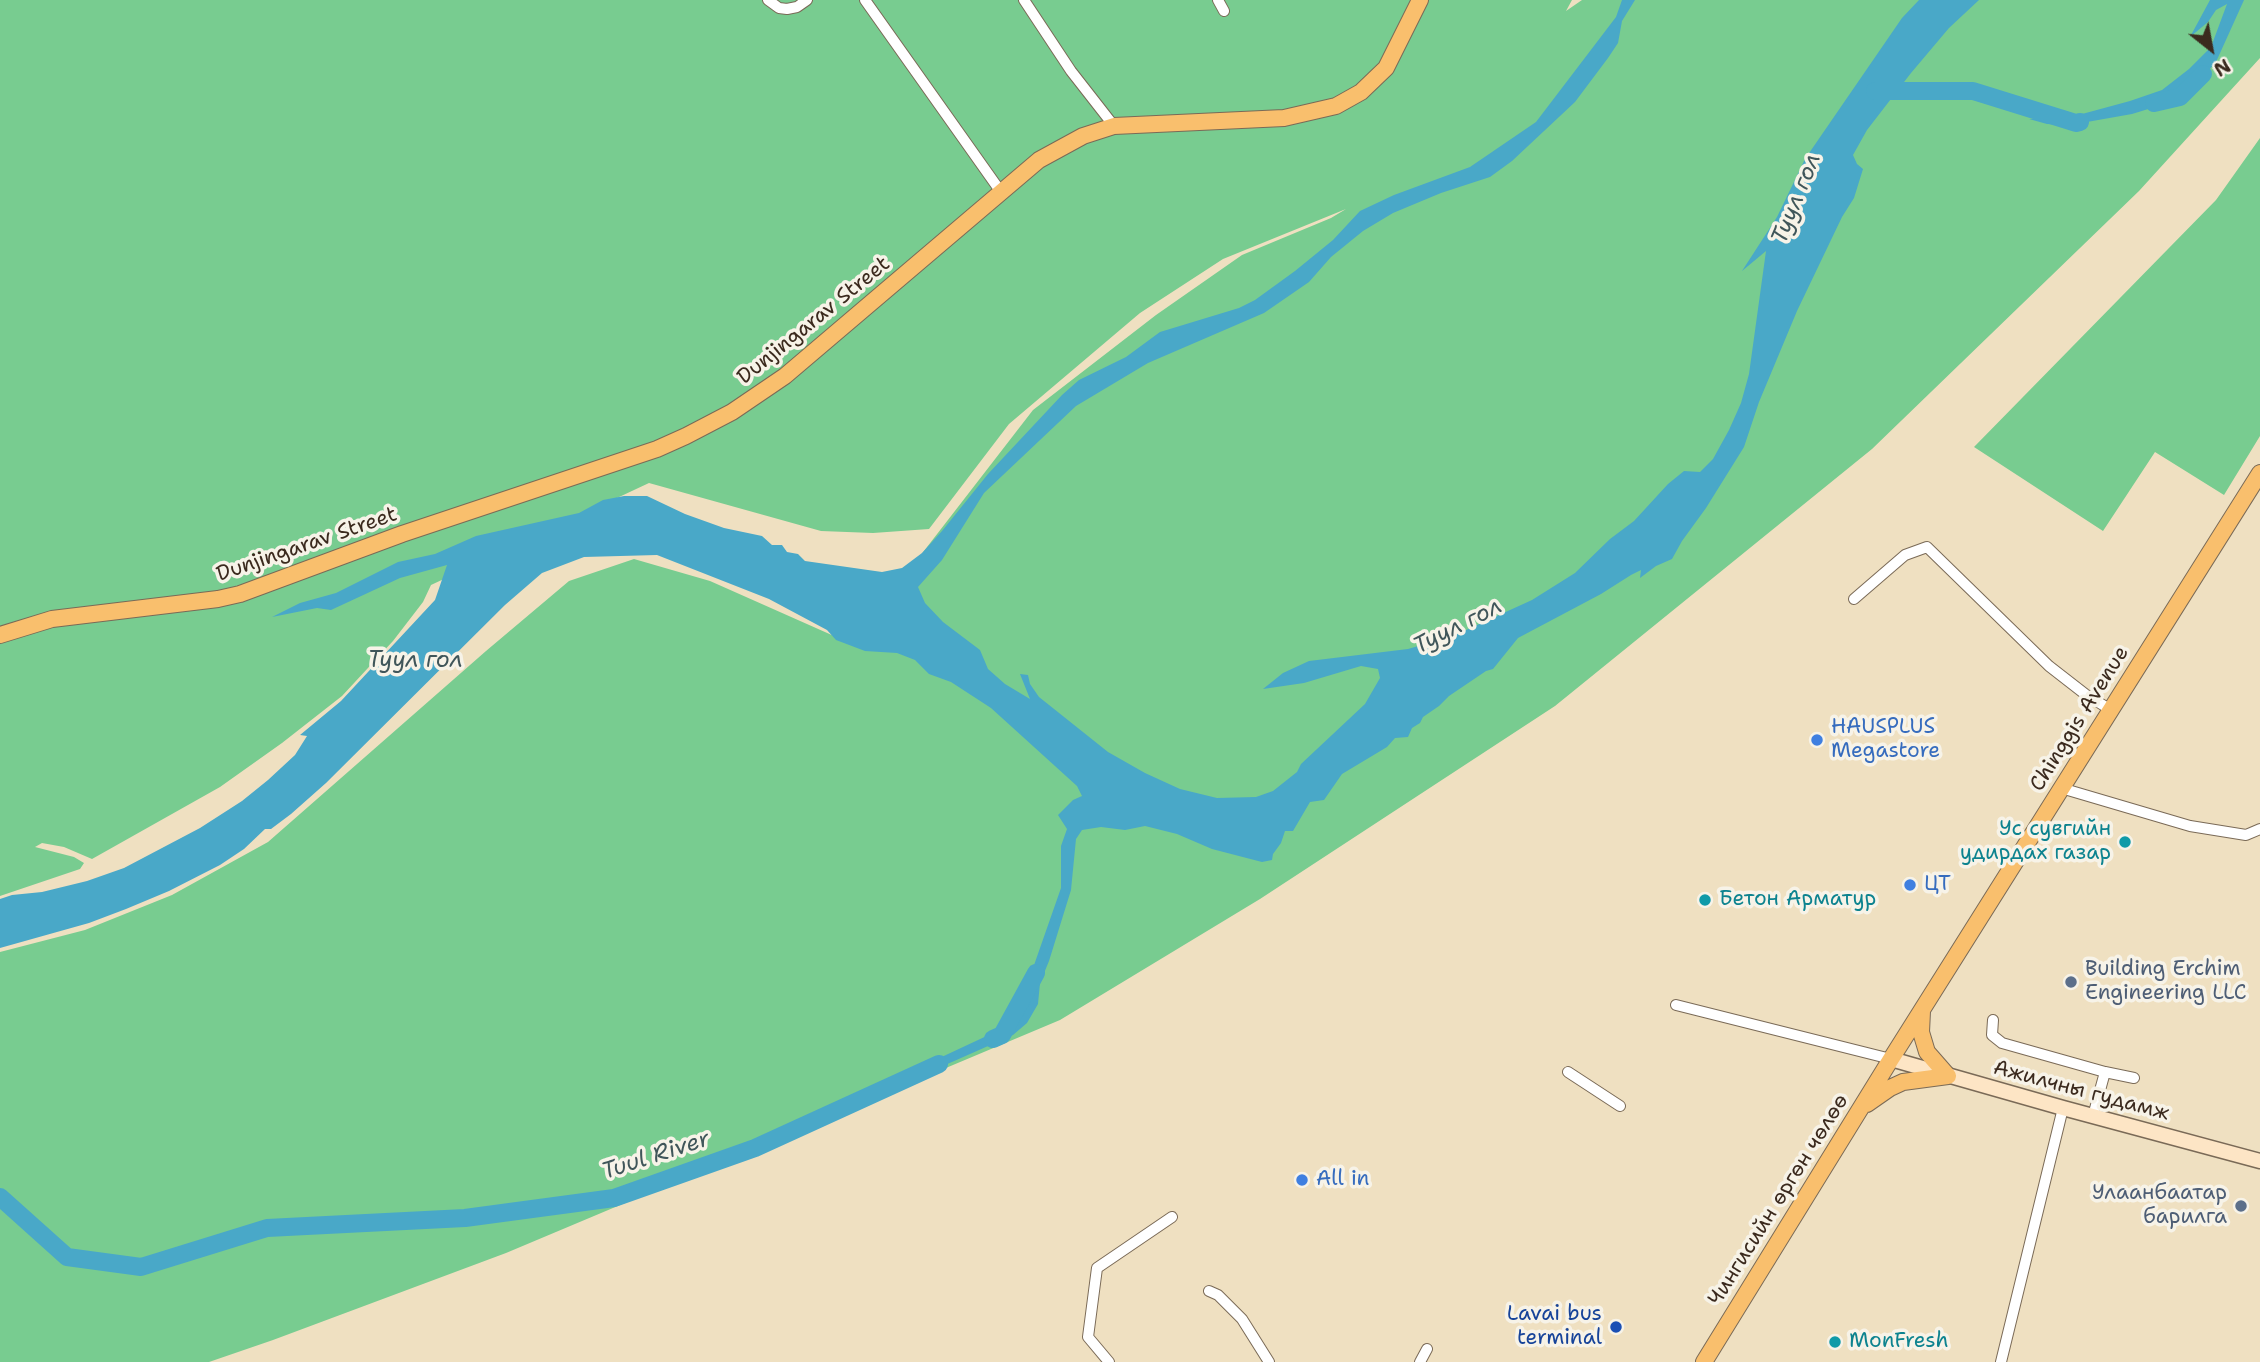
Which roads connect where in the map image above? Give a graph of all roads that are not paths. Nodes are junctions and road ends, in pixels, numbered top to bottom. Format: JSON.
{"nodes":[{"id":1,"x":768,"y":0,"type":"edge"},
{"id":2,"x":807,"y":0,"type":"edge"},
{"id":3,"x":865,"y":0,"type":"edge"},
{"id":4,"x":1024,"y":0,"type":"edge"},
{"id":5,"x":1218,"y":0,"type":"edge"},
{"id":6,"x":1420,"y":0,"type":"edge"},
{"id":7,"x":1224,"y":11,"type":"dead end"},
{"id":8,"x":1114,"y":126,"type":"junction"},
{"id":9,"x":1001,"y":192,"type":"junction"},
{"id":10,"x":2260,"y":473,"type":"edge"},
{"id":11,"x":1853,"y":598,"type":"dead end"},
{"id":12,"x":0,"y":635,"type":"edge"},
{"id":13,"x":2111,"y":710,"type":"junction"},
{"id":14,"x":2061,"y":788,"type":"junction"},
{"id":15,"x":2260,"y":829,"type":"edge"},
{"id":16,"x":1676,"y":1005,"type":"dead end"},
{"id":17,"x":1922,"y":1010,"type":"junction"},
{"id":18,"x":1993,"y":1020,"type":"dead end"},
{"id":19,"x":1891,"y":1059,"type":"junction"},
{"id":20,"x":1569,"y":1072,"type":"dead end"},
{"id":21,"x":2105,"y":1072,"type":"junction"},
{"id":22,"x":1948,"y":1076,"type":"junction"},
{"id":23,"x":2134,"y":1078,"type":"dead end"},
{"id":24,"x":1620,"y":1106,"type":"dead end"},
{"id":25,"x":1861,"y":1108,"type":"junction"},
{"id":26,"x":2063,"y":1108,"type":"junction"},
{"id":27,"x":2093,"y":1116,"type":"junction"},
{"id":28,"x":2260,"y":1161,"type":"edge"},
{"id":29,"x":1172,"y":1217,"type":"dead end"},
{"id":30,"x":1209,"y":1291,"type":"dead end"},
{"id":31,"x":1427,"y":1349,"type":"dead end"},
{"id":32,"x":1109,"y":1362,"type":"edge"},
{"id":33,"x":1269,"y":1362,"type":"edge"},
{"id":34,"x":1420,"y":1362,"type":"edge"},
{"id":35,"x":1704,"y":1362,"type":"edge"},
{"id":36,"x":2001,"y":1362,"type":"edge"}],
"edges":[{"from":1,"to":2,"type":"street"},
{"from":3,"to":9,"type":"street"},
{"from":4,"to":8,"type":"street"},
{"from":5,"to":7,"type":"street"},
{"from":6,"to":8,"type":"main road","name":"Dunjingarav Street"},
{"from":8,"to":9,"type":"main road","name":"Dunjingarav Street"},
{"from":9,"to":12,"type":"main road","name":"Dunjingarav Street"},
{"from":10,"to":13,"type":"main road","name":"Chinggis Avenue"},
{"from":11,"to":13,"type":"street"},
{"from":13,"to":14,"type":"main road","name":"Chinggis Avenue"},
{"from":14,"to":15,"type":"street"},
{"from":14,"to":17,"type":"main road","name":"Chinggis Avenue"},
{"from":16,"to":19,"type":"street"},
{"from":17,"to":19,"type":"main road","name":"Chinggis Avenue"},
{"from":17,"to":22,"type":"main road"},
{"from":18,"to":21,"type":"street"},
{"from":19,"to":22,"type":"main road","name":"Ажилчны гудамж"},
{"from":19,"to":25,"type":"main road","name":"Чингисийн өргөн чөлөө"},
{"from":20,"to":24,"type":"street"},
{"from":21,"to":23,"type":"street"},
{"from":21,"to":27,"type":"street"},
{"from":22,"to":25,"type":"main road"},
{"from":22,"to":26,"type":"main road","name":"Ажилчны гудамж"},
{"from":25,"to":35,"type":"main road","name":"Чингисийн өргөн чөлөө"},
{"from":26,"to":27,"type":"main road","name":"Ажилчны гудамж"},
{"from":26,"to":36,"type":"street"},
{"from":27,"to":28,"type":"main road","name":"Ажилчны гудамж"},
{"from":29,"to":32,"type":"street"},
{"from":30,"to":33,"type":"street"},
{"from":31,"to":34,"type":"street"}]}
